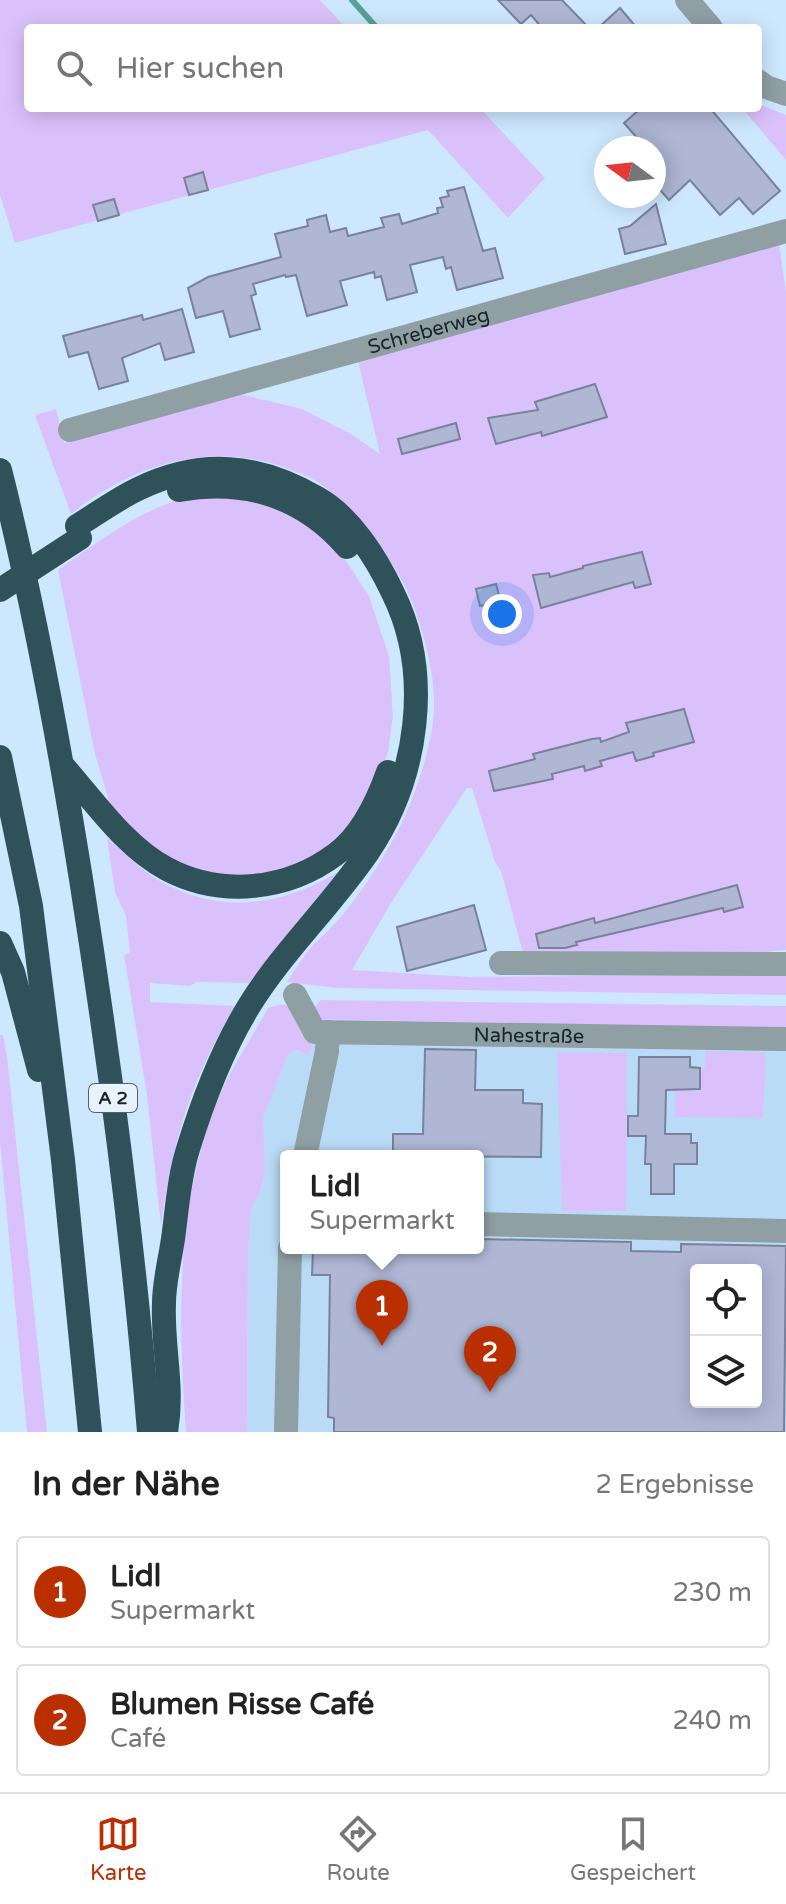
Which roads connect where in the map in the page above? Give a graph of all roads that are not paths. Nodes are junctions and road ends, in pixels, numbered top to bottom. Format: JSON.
{"nodes":[{"id":1,"x":687,"y":0,"type":"edge"},
{"id":2,"x":708,"y":24,"type":"edge"},
{"id":3,"x":762,"y":84,"type":"edge"},
{"id":4,"x":786,"y":94,"type":"edge"},
{"id":5,"x":786,"y":231,"type":"edge"},
{"id":6,"x":70,"y":430,"type":"dead end"},
{"id":7,"x":0,"y":470,"type":"edge"},
{"id":8,"x":79,"y":532,"type":"junction"},
{"id":9,"x":0,"y":576,"type":"edge"},
{"id":10,"x":0,"y":590,"type":"edge"},
{"id":11,"x":0,"y":757,"type":"edge"},
{"id":12,"x":63,"y":766,"type":"junction"},
{"id":13,"x":0,"y":943,"type":"edge"},
{"id":14,"x":501,"y":963,"type":"dead end"},
{"id":15,"x":786,"y":964,"type":"edge"},
{"id":16,"x":295,"y":995,"type":"dead end"},
{"id":17,"x":328,"y":1032,"type":"junction"},
{"id":18,"x":786,"y":1039,"type":"edge"},
{"id":19,"x":306,"y":1150,"type":"edge"},
{"id":20,"x":63,"y":1160,"type":"junction"},
{"id":21,"x":484,"y":1224,"type":"edge"},
{"id":22,"x":786,"y":1231,"type":"edge"},
{"id":23,"x":290,"y":1254,"type":"edge"},
{"id":24,"x":90,"y":1432,"type":"edge"},
{"id":25,"x":149,"y":1432,"type":"edge"},
{"id":26,"x":166,"y":1432,"type":"edge"},
{"id":27,"x":286,"y":1432,"type":"edge"}],
"edges":[{"from":1,"to":2,"type":"street"},
{"from":3,"to":4,"type":"street"},
{"from":5,"to":6,"type":"street","name":"Schreberweg"},
{"from":7,"to":12,"type":"highway","number":"A 2"},
{"from":8,"to":9,"type":"highway"},
{"from":8,"to":10,"type":"highway","bridge":true},
{"from":8,"to":12,"type":"highway"},
{"from":8,"to":26,"type":"highway"},
{"from":11,"to":20,"type":"highway"},
{"from":12,"to":25,"type":"highway","number":"A 2"},
{"from":13,"to":20,"type":"highway"},
{"from":14,"to":15,"type":"street"},
{"from":16,"to":17,"type":"street"},
{"from":17,"to":18,"type":"street","name":"Nahestraße"},
{"from":17,"to":19,"type":"street"},
{"from":20,"to":24,"type":"highway"},
{"from":21,"to":22,"type":"street"},
{"from":23,"to":27,"type":"street"}]}
